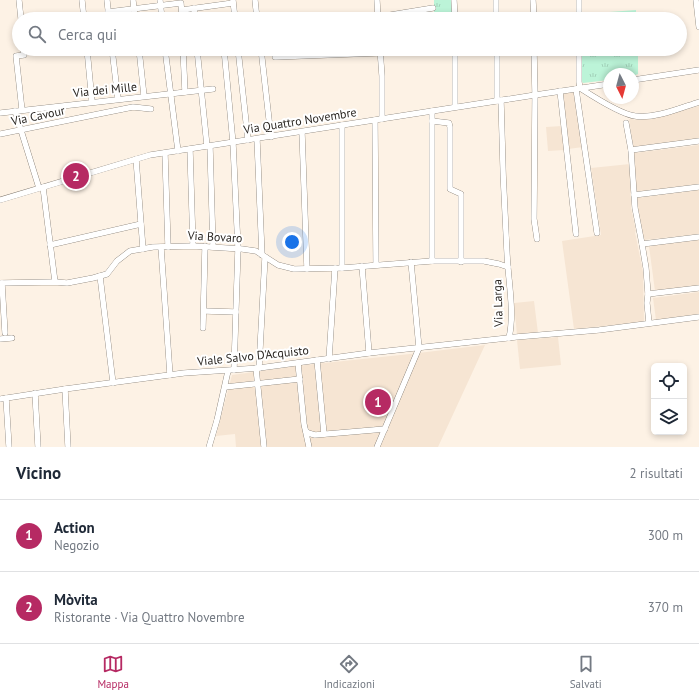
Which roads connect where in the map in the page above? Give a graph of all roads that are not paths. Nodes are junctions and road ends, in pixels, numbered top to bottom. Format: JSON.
{"nodes":[{"id":1,"x":19,"y":0,"type":"edge"},
{"id":2,"x":82,"y":0,"type":"edge"},
{"id":3,"x":107,"y":0,"type":"edge"},
{"id":4,"x":133,"y":0,"type":"edge"},
{"id":5,"x":202,"y":0,"type":"edge"},
{"id":6,"x":255,"y":0,"type":"edge"},
{"id":7,"x":377,"y":0,"type":"edge"},
{"id":8,"x":454,"y":0,"type":"edge"},
{"id":9,"x":496,"y":0,"type":"edge"},
{"id":10,"x":533,"y":0,"type":"edge"},
{"id":11,"x":579,"y":0,"type":"edge"},
{"id":12,"x":696,"y":0,"type":"edge"},
{"id":13,"x":233,"y":2,"type":"edge"},
{"id":14,"x":160,"y":3,"type":"edge"},
{"id":15,"x":203,"y":7,"type":"junction"},
{"id":16,"x":134,"y":8,"type":"junction"},
{"id":17,"x":194,"y":8,"type":"junction"},
{"id":18,"x":433,"y":8,"type":"dead end"},
{"id":19,"x":182,"y":10,"type":"joint"},
{"id":20,"x":20,"y":12,"type":"edge"},
{"id":21,"x":83,"y":12,"type":"edge"},
{"id":22,"x":108,"y":12,"type":"joint"},
{"id":23,"x":135,"y":12,"type":"edge"},
{"id":24,"x":194,"y":12,"type":"edge"},
{"id":25,"x":234,"y":12,"type":"edge"},
{"id":26,"x":256,"y":12,"type":"edge"},
{"id":27,"x":378,"y":12,"type":"edge"},
{"id":28,"x":411,"y":12,"type":"edge"},
{"id":29,"x":455,"y":12,"type":"edge"},
{"id":30,"x":496,"y":12,"type":"edge"},
{"id":31,"x":534,"y":12,"type":"edge"},
{"id":32,"x":580,"y":12,"type":"edge"},
{"id":33,"x":699,"y":27,"type":"edge"},
{"id":34,"x":16,"y":56,"type":"edge"},
{"id":35,"x":88,"y":56,"type":"edge"},
{"id":36,"x":113,"y":56,"type":"edge"},
{"id":37,"x":140,"y":56,"type":"edge"},
{"id":38,"x":166,"y":56,"type":"edge"},
{"id":39,"x":183,"y":56,"type":"edge"},
{"id":40,"x":198,"y":56,"type":"edge"},
{"id":41,"x":225,"y":56,"type":"edge"},
{"id":42,"x":239,"y":56,"type":"edge"},
{"id":43,"x":262,"y":56,"type":"edge"},
{"id":44,"x":292,"y":56,"type":"edge"},
{"id":45,"x":380,"y":56,"type":"edge"},
{"id":46,"x":455,"y":56,"type":"edge"},
{"id":47,"x":497,"y":56,"type":"edge"},
{"id":48,"x":534,"y":56,"type":"edge"},
{"id":49,"x":579,"y":56,"type":"edge"},
{"id":50,"x":275,"y":57,"type":"dead end"},
{"id":51,"x":699,"y":70,"type":"edge"},
{"id":52,"x":639,"y":79,"type":"edge"},
{"id":53,"x":603,"y":85,"type":"edge"},
{"id":54,"x":578,"y":88,"type":"junction"},
{"id":55,"x":213,"y":89,"type":"dead end"},
{"id":56,"x":201,"y":90,"type":"junction"},
{"id":57,"x":560,"y":91,"type":"junction"},
{"id":58,"x":185,"y":92,"type":"junction"},
{"id":59,"x":170,"y":93,"type":"junction"},
{"id":60,"x":535,"y":94,"type":"junction"},
{"id":61,"x":144,"y":96,"type":"junction"},
{"id":62,"x":118,"y":99,"type":"junction"},
{"id":63,"x":499,"y":101,"type":"junction"},
{"id":64,"x":92,"y":102,"type":"junction"},
{"id":65,"x":699,"y":102,"type":"edge"},
{"id":66,"x":455,"y":107,"type":"junction"},
{"id":67,"x":151,"y":109,"type":"dead end"},
{"id":68,"x":22,"y":110,"type":"junction"},
{"id":69,"x":15,"y":111,"type":"junction"},
{"id":70,"x":432,"y":111,"type":"junction"},
{"id":71,"x":0,"y":113,"type":"edge"},
{"id":72,"x":378,"y":119,"type":"junction"},
{"id":73,"x":432,"y":122,"type":"junction"},
{"id":74,"x":626,"y":123,"type":"dead end"},
{"id":75,"x":342,"y":125,"type":"junction"},
{"id":76,"x":21,"y":130,"type":"junction"},
{"id":77,"x":302,"y":132,"type":"junction"},
{"id":78,"x":0,"y":134,"type":"edge"},
{"id":79,"x":271,"y":137,"type":"junction"},
{"id":80,"x":256,"y":139,"type":"junction"},
{"id":81,"x":248,"y":140,"type":"junction"},
{"id":82,"x":699,"y":141,"type":"edge"},
{"id":83,"x":233,"y":142,"type":"junction"},
{"id":84,"x":209,"y":146,"type":"junction"},
{"id":85,"x":190,"y":149,"type":"junction"},
{"id":86,"x":631,"y":150,"type":"junction"},
{"id":87,"x":178,"y":151,"type":"junction"},
{"id":88,"x":165,"y":153,"type":"junction"},
{"id":89,"x":136,"y":159,"type":"junction"},
{"id":90,"x":41,"y":187,"type":"junction"},
{"id":91,"x":699,"y":187,"type":"edge"},
{"id":92,"x":634,"y":195,"type":"junction"},
{"id":93,"x":0,"y":200,"type":"edge"},
{"id":94,"x":141,"y":224,"type":"junction"},
{"id":95,"x":597,"y":233,"type":"dead end"},
{"id":96,"x":576,"y":234,"type":"dead end"},
{"id":97,"x":699,"y":237,"type":"edge"},
{"id":98,"x":537,"y":239,"type":"dead end"},
{"id":99,"x":642,"y":244,"type":"junction"},
{"id":100,"x":50,"y":245,"type":"junction"},
{"id":101,"x":193,"y":246,"type":"junction"},
{"id":102,"x":205,"y":246,"type":"junction"},
{"id":103,"x":160,"y":247,"type":"junction"},
{"id":104,"x":168,"y":247,"type":"junction"},
{"id":105,"x":214,"y":247,"type":"junction"},
{"id":106,"x":238,"y":248,"type":"junction"},
{"id":107,"x":143,"y":249,"type":"junction"},
{"id":108,"x":264,"y":256,"type":"junction"},
{"id":109,"x":432,"y":261,"type":"junction"},
{"id":110,"x":411,"y":262,"type":"junction"},
{"id":111,"x":461,"y":262,"type":"junction"},
{"id":112,"x":376,"y":265,"type":"junction"},
{"id":113,"x":362,"y":266,"type":"junction"},
{"id":114,"x":508,"y":267,"type":"junction"},
{"id":115,"x":335,"y":268,"type":"junction"},
{"id":116,"x":342,"y":268,"type":"junction"},
{"id":117,"x":307,"y":269,"type":"junction"},
{"id":118,"x":100,"y":276,"type":"junction"},
{"id":119,"x":55,"y":282,"type":"junction"},
{"id":120,"x":1,"y":283,"type":"edge"},
{"id":121,"x":699,"y":288,"type":"edge"},
{"id":122,"x":648,"y":294,"type":"junction"},
{"id":123,"x":204,"y":311,"type":"junction"},
{"id":124,"x":236,"y":312,"type":"junction"},
{"id":125,"x":699,"y":317,"type":"edge"},
{"id":126,"x":649,"y":323,"type":"junction"},
{"id":127,"x":203,"y":328,"type":"dead end"},
{"id":128,"x":5,"y":333,"type":"dead end"},
{"id":129,"x":0,"y":338,"type":"edge"},
{"id":130,"x":12,"y":338,"type":"dead end"},
{"id":131,"x":509,"y":338,"type":"junction"},
{"id":132,"x":418,"y":348,"type":"junction"},
{"id":133,"x":369,"y":354,"type":"junction"},
{"id":134,"x":329,"y":359,"type":"junction"},
{"id":135,"x":317,"y":360,"type":"junction"},
{"id":136,"x":298,"y":363,"type":"junction"},
{"id":137,"x":258,"y":368,"type":"junction"},
{"id":138,"x":231,"y":370,"type":"junction"},
{"id":139,"x":170,"y":375,"type":"junction"},
{"id":140,"x":300,"y":379,"type":"junction"},
{"id":141,"x":113,"y":382,"type":"junction"},
{"id":142,"x":258,"y":384,"type":"junction"},
{"id":143,"x":225,"y":386,"type":"junction"},
{"id":144,"x":65,"y":389,"type":"junction"},
{"id":145,"x":34,"y":393,"type":"junction"},
{"id":146,"x":3,"y":398,"type":"edge"},
{"id":147,"x":384,"y":429,"type":"junction"},
{"id":148,"x":306,"y":431,"type":"junction"},
{"id":149,"x":324,"y":434,"type":"junction"},
{"id":150,"x":315,"y":435,"type":"junction"},
{"id":151,"x":308,"y":444,"type":"edge"},
{"id":152,"x":9,"y":447,"type":"edge"},
{"id":153,"x":38,"y":447,"type":"edge"},
{"id":154,"x":68,"y":447,"type":"edge"},
{"id":155,"x":209,"y":447,"type":"edge"},
{"id":156,"x":264,"y":447,"type":"edge"},
{"id":157,"x":377,"y":447,"type":"edge"}],
"edges":[{"from":1,"to":20,"type":"street"},
{"from":2,"to":21,"type":"street"},
{"from":3,"to":22,"type":"street"},
{"from":4,"to":16,"type":"street"},
{"from":5,"to":15,"type":"street"},
{"from":6,"to":26,"type":"street"},
{"from":7,"to":27,"type":"street"},
{"from":8,"to":29,"type":"street"},
{"from":9,"to":30,"type":"street"},
{"from":10,"to":31,"type":"street"},
{"from":11,"to":32,"type":"street"},
{"from":12,"to":33,"type":"street"},
{"from":13,"to":15,"type":"street"},
{"from":13,"to":25,"type":"street"},
{"from":14,"to":16,"type":"street"},
{"from":14,"to":19,"type":"street"},
{"from":15,"to":17,"type":"street"},
{"from":16,"to":22,"type":"street"},
{"from":16,"to":23,"type":"street"},
{"from":17,"to":19,"type":"street"},
{"from":17,"to":24,"type":"street"},
{"from":18,"to":28,"type":"street"},
{"from":34,"to":68,"type":"street"},
{"from":35,"to":64,"type":"street"},
{"from":36,"to":62,"type":"street"},
{"from":37,"to":61,"type":"street"},
{"from":38,"to":59,"type":"street"},
{"from":39,"to":58,"type":"street"},
{"from":40,"to":56,"type":"street"},
{"from":41,"to":83,"type":"street"},
{"from":42,"to":81,"type":"street"},
{"from":43,"to":79,"type":"street"},
{"from":44,"to":50,"type":"street"},
{"from":45,"to":72,"type":"street"},
{"from":46,"to":66,"type":"street"},
{"from":47,"to":63,"type":"street","name":"Via Larga"},
{"from":48,"to":60,"type":"street"},
{"from":49,"to":54,"type":"street"},
{"from":51,"to":52,"type":"street"},
{"from":53,"to":54,"type":"street","name":"Via Quattro Novembre"},
{"from":54,"to":57,"type":"street","name":"Via Quattro Novembre"},
{"from":54,"to":65,"type":"street"},
{"from":54,"to":95,"type":"street"},
{"from":55,"to":56,"type":"street","name":"Via dei Mille"},
{"from":56,"to":58,"type":"street","name":"Via dei Mille"},
{"from":56,"to":84,"type":"street"},
{"from":57,"to":60,"type":"street","name":"Via Quattro Novembre"},
{"from":57,"to":96,"type":"street"},
{"from":58,"to":59,"type":"street","name":"Via dei Mille"},
{"from":59,"to":61,"type":"street","name":"Via dei Mille"},
{"from":59,"to":87,"type":"street"},
{"from":60,"to":63,"type":"street","name":"Via Quattro Novembre"},
{"from":60,"to":98,"type":"street"},
{"from":61,"to":62,"type":"street","name":"Via dei Mille"},
{"from":62,"to":64,"type":"street","name":"Via dei Mille"},
{"from":63,"to":66,"type":"street","name":"Via Quattro Novembre"},
{"from":63,"to":114,"type":"street","name":"Via Larga"},
{"from":64,"to":68,"type":"street","name":"Via dei Mille"},
{"from":66,"to":70,"type":"street","name":"Via Quattro Novembre"},
{"from":67,"to":76,"type":"street","name":"Via Cavour"},
{"from":68,"to":69,"type":"street","name":"Via dei Mille"},
{"from":69,"to":71,"type":"street","name":"Via dei Mille"},
{"from":69,"to":76,"type":"street"},
{"from":70,"to":72,"type":"street","name":"Via Quattro Novembre"},
{"from":70,"to":73,"type":"street"},
{"from":72,"to":75,"type":"street","name":"Via Quattro Novembre"},
{"from":72,"to":112,"type":"street"},
{"from":73,"to":109,"type":"street"},
{"from":73,"to":111,"type":"street"},
{"from":74,"to":86,"type":"street"},
{"from":75,"to":77,"type":"street","name":"Via Quattro Novembre"},
{"from":75,"to":116,"type":"street"},
{"from":76,"to":78,"type":"street","name":"Via Cavour"},
{"from":76,"to":90,"type":"street"},
{"from":77,"to":79,"type":"street","name":"Via Quattro Novembre"},
{"from":77,"to":117,"type":"street"},
{"from":79,"to":80,"type":"street","name":"Via Quattro Novembre"},
{"from":80,"to":81,"type":"street","name":"Via Quattro Novembre"},
{"from":80,"to":108,"type":"street"},
{"from":81,"to":83,"type":"street","name":"Via Quattro Novembre"},
{"from":82,"to":86,"type":"street"},
{"from":83,"to":84,"type":"street","name":"Via Quattro Novembre"},
{"from":83,"to":106,"type":"street"},
{"from":84,"to":85,"type":"street","name":"Via Quattro Novembre"},
{"from":84,"to":105,"type":"street"},
{"from":85,"to":87,"type":"street","name":"Via Quattro Novembre"},
{"from":85,"to":101,"type":"street"},
{"from":86,"to":92,"type":"street"},
{"from":87,"to":88,"type":"street","name":"Via Quattro Novembre"},
{"from":88,"to":89,"type":"street","name":"Via Quattro Novembre"},
{"from":88,"to":104,"type":"street"},
{"from":89,"to":90,"type":"street","name":"Via Quattro Novembre"},
{"from":89,"to":94,"type":"street"},
{"from":90,"to":93,"type":"street","name":"Via Quattro Novembre"},
{"from":90,"to":100,"type":"street"},
{"from":91,"to":92,"type":"street"},
{"from":92,"to":99,"type":"street"},
{"from":94,"to":100,"type":"street"},
{"from":94,"to":107,"type":"street"},
{"from":97,"to":99,"type":"street"},
{"from":99,"to":122,"type":"street"},
{"from":100,"to":119,"type":"street"},
{"from":101,"to":102,"type":"street","name":"Via Bovaro"},
{"from":101,"to":104,"type":"street","name":"Via Bovaro"},
{"from":102,"to":105,"type":"street","name":"Via Bovaro"},
{"from":102,"to":123,"type":"street"},
{"from":103,"to":104,"type":"street","name":"Via Bovaro"},
{"from":103,"to":107,"type":"street","name":"Via Bovaro"},
{"from":103,"to":139,"type":"street"},
{"from":105,"to":106,"type":"street","name":"Via Bovaro"},
{"from":106,"to":108,"type":"street","name":"Via Bovaro"},
{"from":106,"to":124,"type":"street"},
{"from":107,"to":118,"type":"street","name":"Via Bovaro"},
{"from":108,"to":117,"type":"street","name":"Via Bovaro"},
{"from":108,"to":137,"type":"street"},
{"from":109,"to":110,"type":"street","name":"Via Bovaro"},
{"from":109,"to":111,"type":"street","name":"Via Bovaro"},
{"from":110,"to":112,"type":"street","name":"Via Bovaro"},
{"from":110,"to":132,"type":"street"},
{"from":111,"to":114,"type":"street","name":"Via Bovaro"},
{"from":112,"to":113,"type":"street","name":"Via Bovaro"},
{"from":113,"to":116,"type":"street","name":"Via Bovaro"},
{"from":113,"to":133,"type":"street"},
{"from":114,"to":131,"type":"street","name":"Via Larga"},
{"from":115,"to":116,"type":"street","name":"Via Bovaro"},
{"from":115,"to":117,"type":"street","name":"Via Bovaro"},
{"from":115,"to":134,"type":"street"},
{"from":118,"to":119,"type":"street","name":"Via Bovaro"},
{"from":118,"to":141,"type":"street"},
{"from":119,"to":120,"type":"street","name":"Via Bovaro"},
{"from":120,"to":128,"type":"street"},
{"from":121,"to":122,"type":"street"},
{"from":122,"to":126,"type":"street"},
{"from":123,"to":124,"type":"street"},
{"from":123,"to":127,"type":"street"},
{"from":124,"to":138,"type":"street"},
{"from":125,"to":126,"type":"street","name":"Via Larga"},
{"from":126,"to":131,"type":"street","name":"Via Larga"},
{"from":129,"to":130,"type":"street"},
{"from":131,"to":132,"type":"street","name":"Viale Salvo D'Acquisto"},
{"from":132,"to":133,"type":"street","name":"Viale Salvo D'Acquisto"},
{"from":132,"to":147,"type":"street"},
{"from":133,"to":134,"type":"street","name":"Viale Salvo D'Acquisto"},
{"from":134,"to":135,"type":"street","name":"Viale Salvo D'Acquisto"},
{"from":135,"to":136,"type":"street","name":"Viale Salvo D'Acquisto"},
{"from":135,"to":149,"type":"street"},
{"from":136,"to":137,"type":"street","name":"Viale Salvo D'Acquisto"},
{"from":136,"to":140,"type":"street"},
{"from":137,"to":138,"type":"street","name":"Viale Salvo D'Acquisto"},
{"from":137,"to":142,"type":"street"},
{"from":138,"to":139,"type":"street","name":"Viale Salvo D'Acquisto"},
{"from":138,"to":143,"type":"street"},
{"from":139,"to":141,"type":"street","name":"Viale Salvo D'Acquisto"},
{"from":140,"to":142,"type":"street"},
{"from":140,"to":148,"type":"street"},
{"from":141,"to":144,"type":"street","name":"Viale Salvo D'Acquisto"},
{"from":142,"to":143,"type":"street"},
{"from":142,"to":156,"type":"street"},
{"from":143,"to":155,"type":"street"},
{"from":144,"to":145,"type":"street","name":"Viale Salvo D'Acquisto"},
{"from":144,"to":154,"type":"street"},
{"from":145,"to":146,"type":"street","name":"Viale Salvo D'Acquisto"},
{"from":145,"to":153,"type":"street"},
{"from":146,"to":152,"type":"street"},
{"from":147,"to":149,"type":"street"},
{"from":147,"to":157,"type":"street"},
{"from":148,"to":150,"type":"street"},
{"from":148,"to":151,"type":"street"},
{"from":149,"to":150,"type":"street"},
{"from":150,"to":151,"type":"street"}]}
